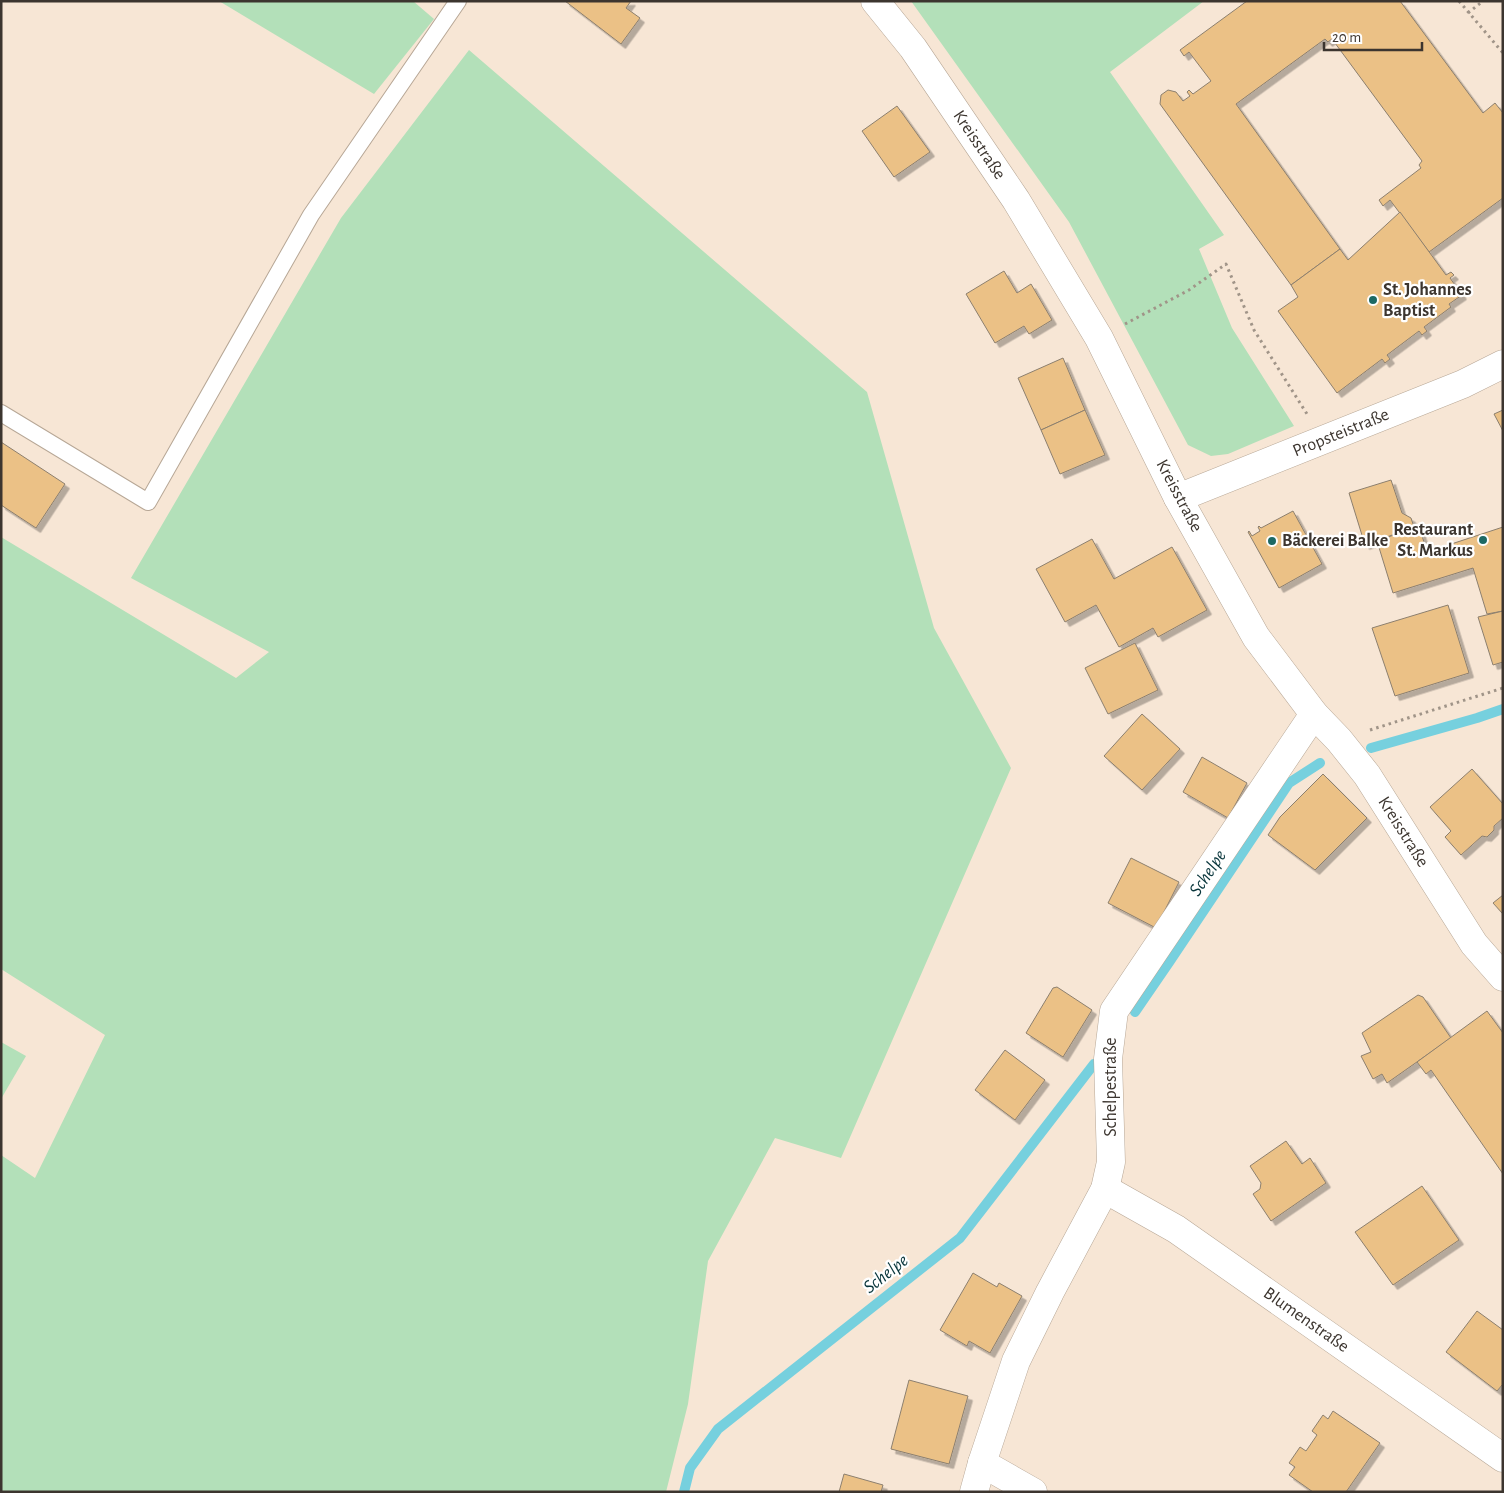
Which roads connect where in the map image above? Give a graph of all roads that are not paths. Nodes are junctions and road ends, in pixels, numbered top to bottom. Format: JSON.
{"nodes":[{"id":1,"x":458,"y":1,"type":"edge"},
{"id":2,"x":875,"y":1,"type":"edge"},
{"id":3,"x":1503,"y":364,"type":"edge"},
{"id":4,"x":1,"y":413,"type":"edge"},
{"id":5,"x":1178,"y":498,"type":"junction"},
{"id":6,"x":1314,"y":714,"type":"junction"},
{"id":7,"x":1503,"y":977,"type":"edge"},
{"id":8,"x":1105,"y":1189,"type":"junction"},
{"id":9,"x":1503,"y":1458,"type":"edge"},
{"id":10,"x":982,"y":1463,"type":"junction"},
{"id":11,"x":974,"y":1492,"type":"edge"},
{"id":12,"x":1033,"y":1492,"type":"edge"}],
"edges":[{"from":1,"to":4,"type":"lane"},
{"from":2,"to":5,"type":"street","name":"Kreisstraße"},
{"from":3,"to":5,"type":"street","name":"Propsteistraße"},
{"from":5,"to":6,"type":"street","name":"Kreisstraße"},
{"from":6,"to":7,"type":"street","name":"Kreisstraße"},
{"from":6,"to":8,"type":"street","name":"Schelpestraße"},
{"from":8,"to":9,"type":"street","name":"Blumenstraße"},
{"from":8,"to":10,"type":"street","name":"Schelpestraße"},
{"from":10,"to":11,"type":"street","name":"Schelpestraße"},
{"from":10,"to":12,"type":"street"}]}
